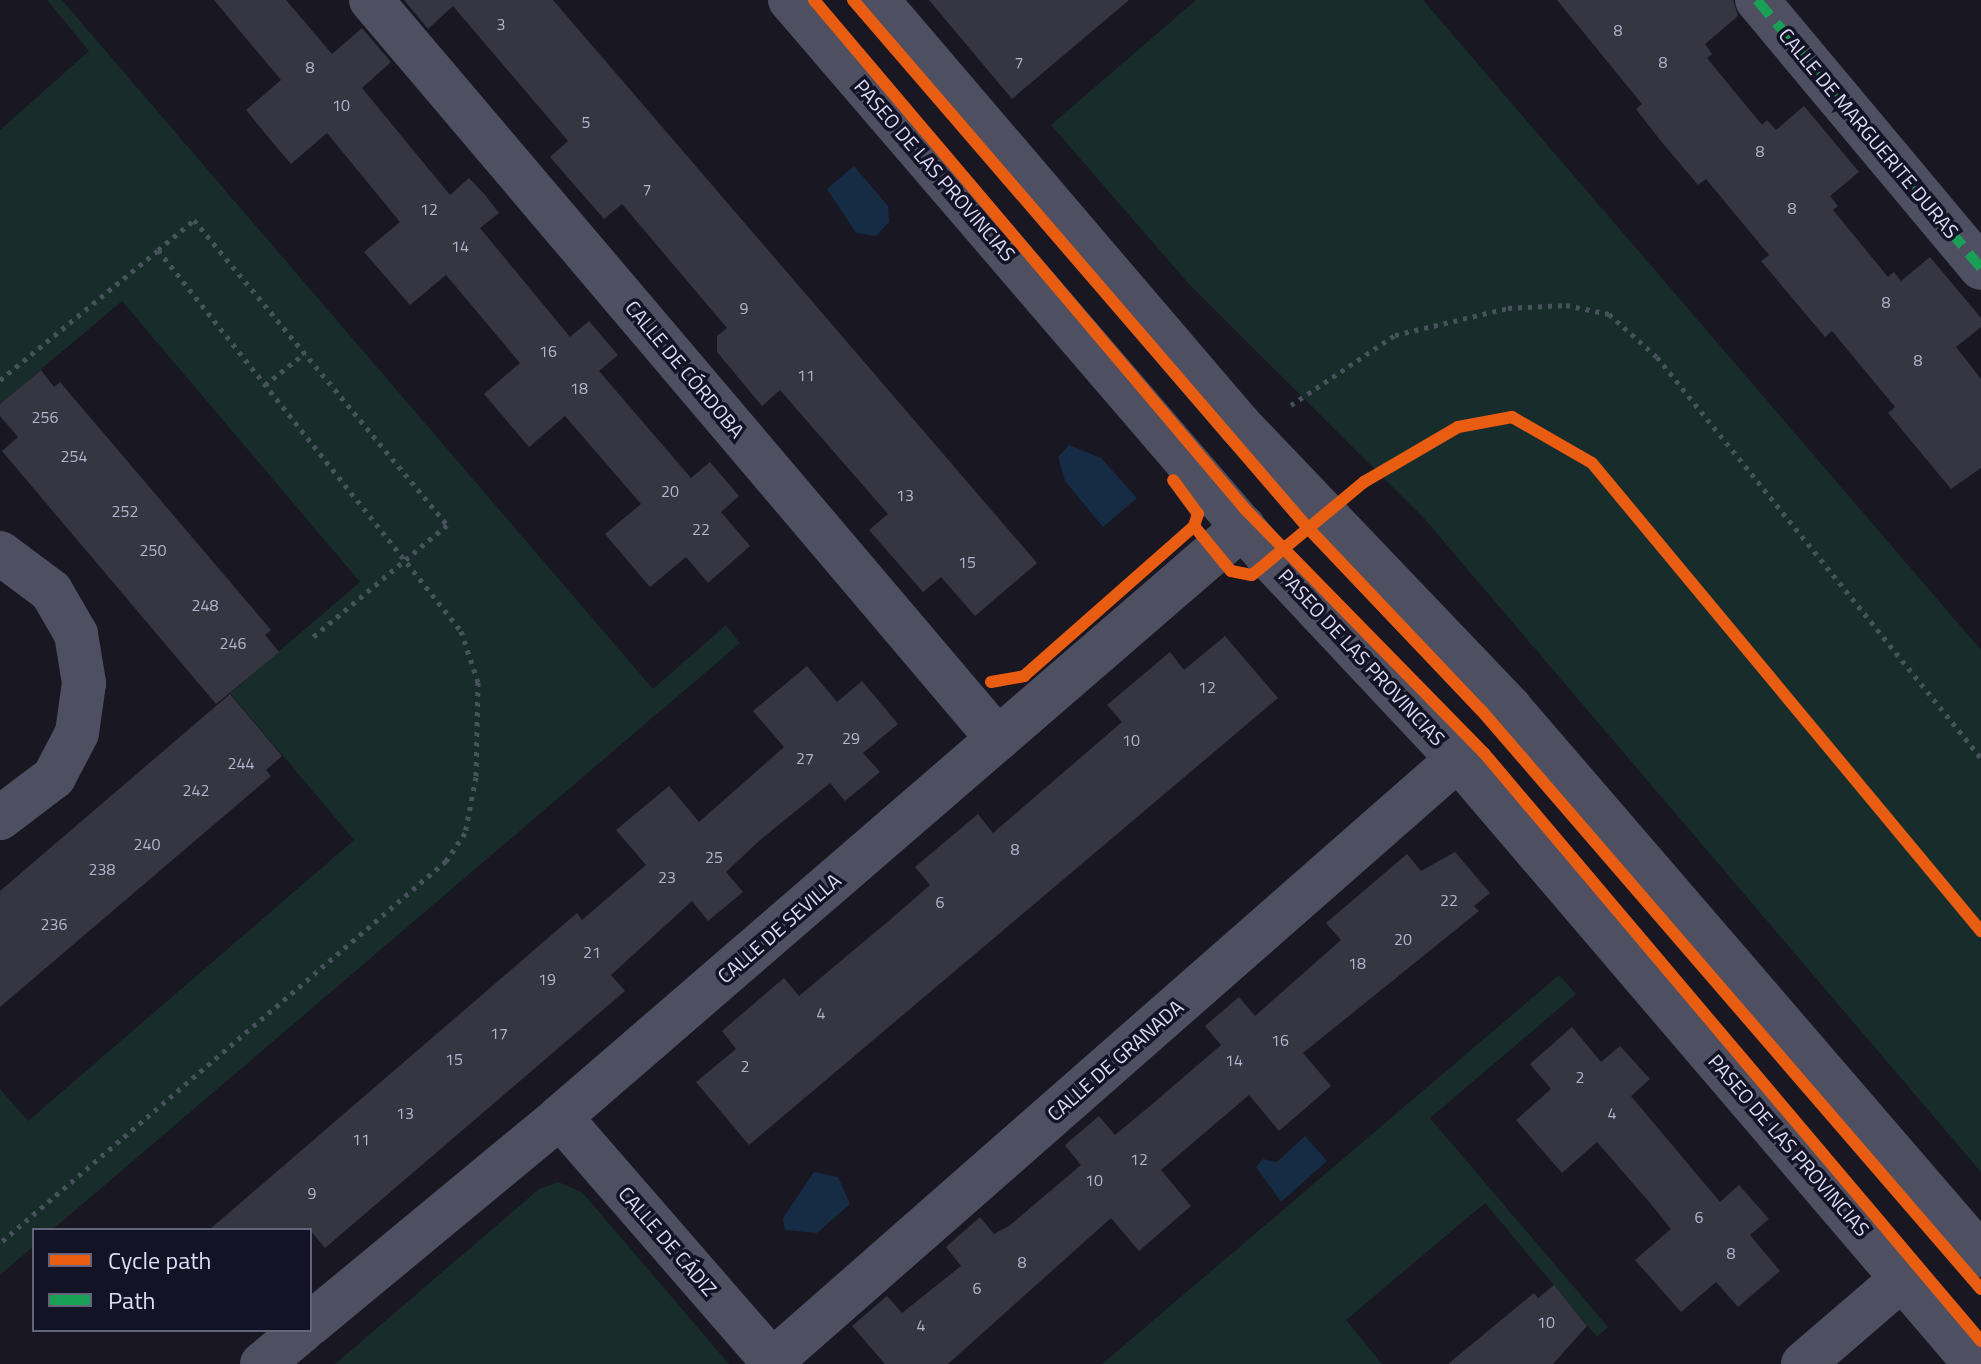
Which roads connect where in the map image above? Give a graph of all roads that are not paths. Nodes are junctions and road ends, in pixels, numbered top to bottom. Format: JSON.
{"nodes":[{"id":1,"x":371,"y":0,"type":"edge"},
{"id":2,"x":790,"y":0,"type":"edge"},
{"id":3,"x":877,"y":0,"type":"edge"},
{"id":4,"x":1757,"y":0,"type":"edge"},
{"id":5,"x":1981,"y":267,"type":"edge"},
{"id":6,"x":1243,"y":527,"type":"junction"},
{"id":7,"x":0,"y":553,"type":"edge"},
{"id":8,"x":998,"y":739,"type":"junction"},
{"id":9,"x":1458,"y":759,"type":"junction"},
{"id":10,"x":0,"y":818,"type":"edge"},
{"id":11,"x":560,"y":1117,"type":"junction"},
{"id":12,"x":1981,"y":1255,"type":"edge"},
{"id":13,"x":1903,"y":1278,"type":"junction"},
{"id":14,"x":312,"y":1322,"type":"edge"},
{"id":15,"x":301,"y":1332,"type":"edge"},
{"id":16,"x":773,"y":1362,"type":"edge"},
{"id":17,"x":262,"y":1364,"type":"edge"},
{"id":18,"x":1803,"y":1364,"type":"edge"},
{"id":19,"x":1975,"y":1364,"type":"edge"}],
"edges":[{"from":1,"to":8,"type":"street","name":"CALLE DE CÓRDOBA"},
{"from":2,"to":6,"type":"street","name":"PASEO DE LAS PROVINCIAS"},
{"from":3,"to":12,"type":"street"},
{"from":4,"to":5,"type":"street","name":"CALLE DE MARGUERITE DURAS"},
{"from":6,"to":8,"type":"street","name":"CALLE DE SEVILLA"},
{"from":6,"to":9,"type":"street","name":"PASEO DE LAS PROVINCIAS"},
{"from":7,"to":10,"type":"street"},
{"from":8,"to":11,"type":"street","name":"CALLE DE SEVILLA"},
{"from":9,"to":13,"type":"street","name":"PASEO DE LAS PROVINCIAS"},
{"from":9,"to":16,"type":"street","name":"CALLE DE GRANADA"},
{"from":11,"to":14,"type":"street","name":"CALLE DE SEVILLA"},
{"from":11,"to":16,"type":"street","name":"CALLE DE CÁDIZ"},
{"from":13,"to":18,"type":"street"},
{"from":13,"to":19,"type":"street","name":"PASEO DE LAS PROVINCIAS"},
{"from":15,"to":17,"type":"street"}]}
